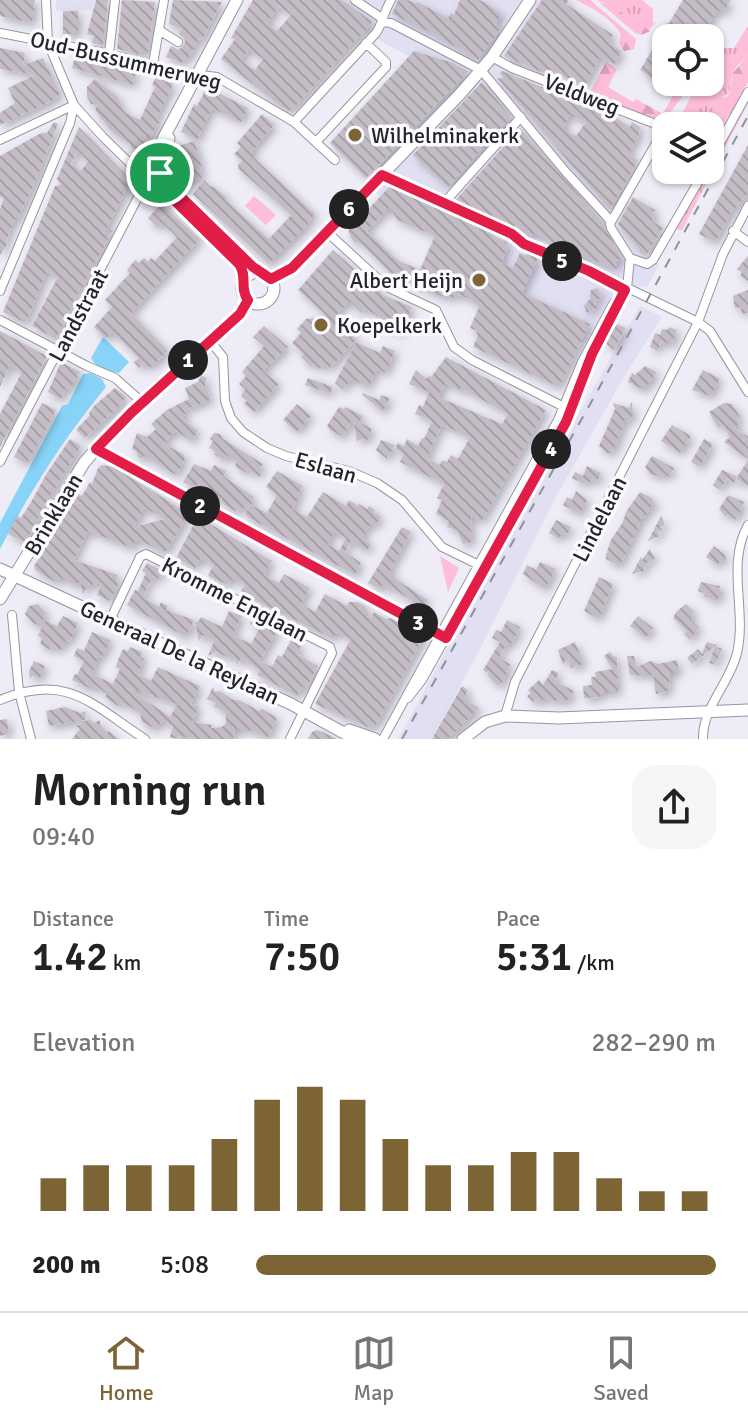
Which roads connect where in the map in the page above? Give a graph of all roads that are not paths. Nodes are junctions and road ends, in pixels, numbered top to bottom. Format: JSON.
{"nodes":[{"id":1,"x":46,"y":0,"type":"edge"},
{"id":2,"x":115,"y":0,"type":"edge"},
{"id":3,"x":164,"y":0,"type":"edge"},
{"id":4,"x":237,"y":0,"type":"edge"},
{"id":5,"x":355,"y":0,"type":"edge"},
{"id":6,"x":391,"y":0,"type":"edge"},
{"id":7,"x":530,"y":0,"type":"edge"},
{"id":8,"x":381,"y":19,"type":"junction"},
{"id":9,"x":159,"y":30,"type":"junction"},
{"id":10,"x":0,"y":33,"type":"edge"},
{"id":11,"x":178,"y":42,"type":"dead end"},
{"id":12,"x":48,"y":43,"type":"junction"},
{"id":13,"x":366,"y":43,"type":"junction"},
{"id":14,"x":109,"y":54,"type":"junction"},
{"id":15,"x":492,"y":57,"type":"junction"},
{"id":16,"x":153,"y":64,"type":"junction"},
{"id":17,"x":481,"y":70,"type":"junction"},
{"id":18,"x":197,"y":74,"type":"junction"},
{"id":19,"x":748,"y":92,"type":"edge"},
{"id":20,"x":74,"y":105,"type":"junction"},
{"id":21,"x":521,"y":117,"type":"junction"},
{"id":22,"x":292,"y":121,"type":"junction"},
{"id":23,"x":724,"y":136,"type":"edge"},
{"id":24,"x":0,"y":140,"type":"edge"},
{"id":25,"x":316,"y":142,"type":"junction"},
{"id":26,"x":335,"y":160,"type":"dead end"},
{"id":27,"x":164,"y":171,"type":"junction"},
{"id":28,"x":382,"y":175,"type":"junction"},
{"id":29,"x":147,"y":180,"type":"junction"},
{"id":30,"x":697,"y":184,"type":"edge"},
{"id":31,"x":443,"y":204,"type":"junction"},
{"id":32,"x":748,"y":206,"type":"edge"},
{"id":33,"x":611,"y":222,"type":"junction"},
{"id":34,"x":733,"y":231,"type":"junction"},
{"id":35,"x":327,"y":232,"type":"junction"},
{"id":36,"x":748,"y":242,"type":"edge"},
{"id":37,"x":630,"y":263,"type":"junction"},
{"id":38,"x":260,"y":272,"type":"junction"},
{"id":39,"x":245,"y":279,"type":"junction"},
{"id":40,"x":271,"y":279,"type":"junction"},
{"id":41,"x":625,"y":290,"type":"junction"},
{"id":42,"x":0,"y":291,"type":"edge"},
{"id":43,"x":248,"y":300,"type":"junction"},
{"id":44,"x":0,"y":320,"type":"edge"},
{"id":45,"x":698,"y":322,"type":"junction"},
{"id":46,"x":210,"y":341,"type":"junction"},
{"id":47,"x":59,"y":351,"type":"junction"},
{"id":48,"x":748,"y":392,"type":"edge"},
{"id":49,"x":142,"y":402,"type":"junction"},
{"id":50,"x":567,"y":409,"type":"junction"},
{"id":51,"x":96,"y":449,"type":"junction"},
{"id":52,"x":0,"y":462,"type":"edge"},
{"id":53,"x":748,"y":525,"type":"edge"},
{"id":54,"x":482,"y":567,"type":"junction"},
{"id":55,"x":0,"y":569,"type":"edge"},
{"id":56,"x":16,"y":575,"type":"junction"},
{"id":57,"x":0,"y":599,"type":"edge"},
{"id":58,"x":12,"y":615,"type":"dead end"},
{"id":59,"x":111,"y":618,"type":"junction"},
{"id":60,"x":442,"y":636,"type":"junction"},
{"id":61,"x":19,"y":692,"type":"junction"},
{"id":62,"x":0,"y":700,"type":"edge"},
{"id":63,"x":748,"y":710,"type":"edge"},
{"id":64,"x":303,"y":711,"type":"junction"},
{"id":65,"x":710,"y":711,"type":"junction"},
{"id":66,"x":505,"y":716,"type":"junction"},
{"id":67,"x":333,"y":726,"type":"junction"},
{"id":68,"x":31,"y":739,"type":"edge"},
{"id":69,"x":145,"y":739,"type":"edge"},
{"id":70,"x":290,"y":739,"type":"edge"},
{"id":71,"x":355,"y":739,"type":"edge"},
{"id":72,"x":375,"y":739,"type":"edge"},
{"id":73,"x":383,"y":739,"type":"edge"},
{"id":74,"x":463,"y":739,"type":"edge"},
{"id":75,"x":703,"y":739,"type":"edge"}],
"edges":[{"from":1,"to":12,"type":"street"},
{"from":2,"to":14,"type":"street"},
{"from":3,"to":9,"type":"street"},
{"from":4,"to":18,"type":"street"},
{"from":5,"to":8,"type":"street"},
{"from":6,"to":8,"type":"street"},
{"from":7,"to":15,"type":"street"},
{"from":8,"to":13,"type":"street"},
{"from":8,"to":17,"type":"street"},
{"from":9,"to":11,"type":"street"},
{"from":9,"to":16,"type":"street"},
{"from":10,"to":12,"type":"street","name":"Oud-Bussummerweg"},
{"from":12,"to":14,"type":"street","name":"Oud-Bussummerweg"},
{"from":12,"to":20,"type":"street"},
{"from":13,"to":22,"type":"street"},
{"from":13,"to":25,"type":"street"},
{"from":14,"to":16,"type":"street","name":"Oud-Bussummerweg"},
{"from":15,"to":17,"type":"street"},
{"from":15,"to":33,"type":"street","name":"Veldweg"},
{"from":16,"to":18,"type":"street","name":"Oud-Bussummerweg"},
{"from":17,"to":21,"type":"street"},
{"from":17,"to":28,"type":"street"},
{"from":18,"to":22,"type":"street","name":"Oud-Bussummerweg"},
{"from":18,"to":27,"type":"street"},
{"from":19,"to":23,"type":"street"},
{"from":20,"to":24,"type":"street"},
{"from":20,"to":29,"type":"street"},
{"from":20,"to":42,"type":"street"},
{"from":21,"to":31,"type":"street"},
{"from":21,"to":33,"type":"street"},
{"from":22,"to":25,"type":"street","name":"Oud-Bussummerweg"},
{"from":25,"to":26,"type":"street","name":"Oud-Bussummerweg"},
{"from":27,"to":29,"type":"street"},
{"from":27,"to":38,"type":"street"},
{"from":27,"to":39,"type":"street"},
{"from":28,"to":31,"type":"street"},
{"from":28,"to":35,"type":"street"},
{"from":29,"to":47,"type":"street","name":"Landstraat"},
{"from":30,"to":37,"type":"street"},
{"from":31,"to":41,"type":"street"},
{"from":32,"to":34,"type":"street","name":"Lindelaan"},
{"from":33,"to":37,"type":"street"},
{"from":34,"to":36,"type":"street"},
{"from":34,"to":45,"type":"street","name":"Lindelaan"},
{"from":35,"to":40,"type":"street"},
{"from":35,"to":50,"type":"street"},
{"from":37,"to":41,"type":"street"},
{"from":38,"to":39,"type":"street"},
{"from":38,"to":40,"type":"street"},
{"from":39,"to":43,"type":"street"},
{"from":40,"to":43,"type":"street"},
{"from":41,"to":45,"type":"street"},
{"from":41,"to":50,"type":"street"},
{"from":43,"to":46,"type":"street","name":"Brinklaan"},
{"from":44,"to":47,"type":"street"},
{"from":45,"to":48,"type":"street"},
{"from":45,"to":66,"type":"street","name":"Lindelaan"},
{"from":46,"to":49,"type":"street","name":"Brinklaan"},
{"from":46,"to":54,"type":"street","name":"Eslaan"},
{"from":47,"to":49,"type":"street"},
{"from":47,"to":52,"type":"street","name":"Landstraat"},
{"from":49,"to":51,"type":"street","name":"Brinklaan"},
{"from":50,"to":54,"type":"street"},
{"from":51,"to":56,"type":"street","name":"Brinklaan"},
{"from":51,"to":60,"type":"street"},
{"from":53,"to":65,"type":"street"},
{"from":54,"to":60,"type":"street"},
{"from":55,"to":56,"type":"street","name":"Generaal De la Reylaan"},
{"from":56,"to":57,"type":"street","name":"Brinklaan"},
{"from":56,"to":59,"type":"street","name":"Generaal De la Reylaan"},
{"from":58,"to":61,"type":"street"},
{"from":59,"to":64,"type":"street","name":"Generaal De la Reylaan"},
{"from":59,"to":64,"type":"street","name":"Kromme Englaan"},
{"from":60,"to":73,"type":"street"},
{"from":61,"to":62,"type":"street"},
{"from":61,"to":68,"type":"street"},
{"from":61,"to":69,"type":"street"},
{"from":63,"to":65,"type":"street"},
{"from":64,"to":67,"type":"street","name":"Generaal De la Reylaan"},
{"from":64,"to":70,"type":"street"},
{"from":65,"to":66,"type":"street"},
{"from":65,"to":75,"type":"street"},
{"from":66,"to":74,"type":"street"},
{"from":67,"to":71,"type":"street"},
{"from":67,"to":72,"type":"street"}]}
